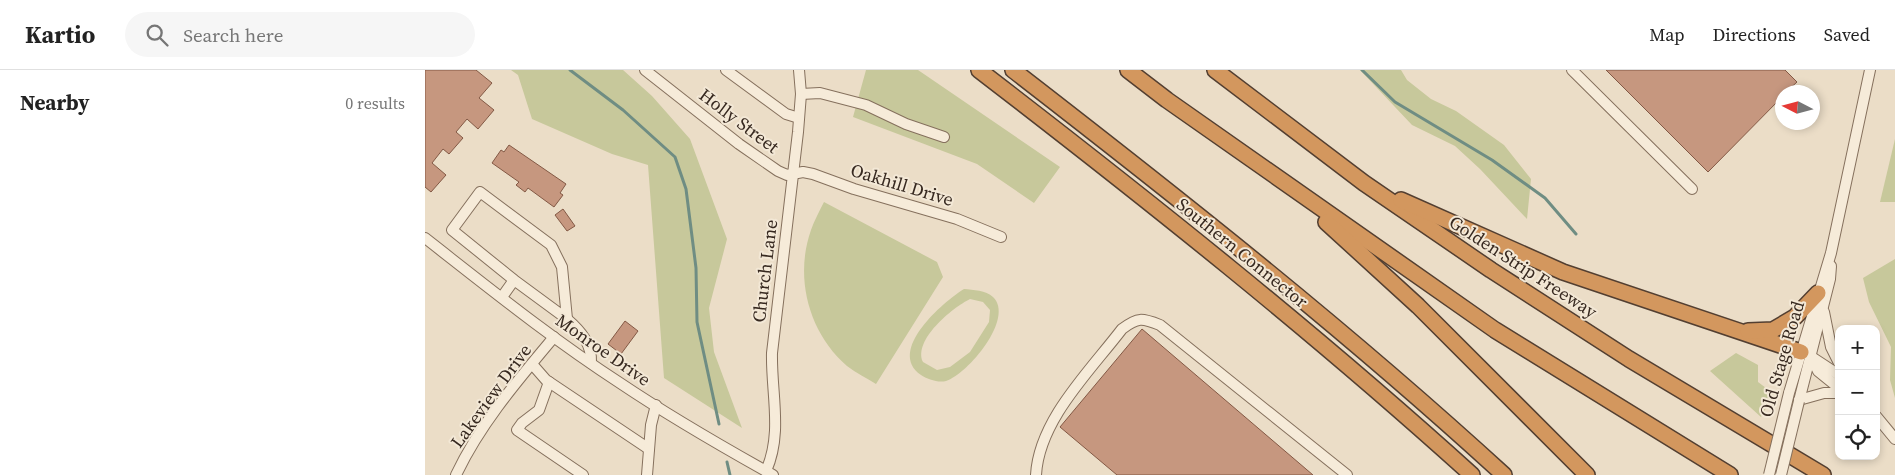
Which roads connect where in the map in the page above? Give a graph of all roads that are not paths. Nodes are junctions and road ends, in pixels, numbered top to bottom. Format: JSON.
{"nodes":[{"id":1,"x":645,"y":70,"type":"edge"},
{"id":2,"x":726,"y":70,"type":"edge"},
{"id":3,"x":979,"y":70,"type":"edge"},
{"id":4,"x":1013,"y":70,"type":"edge"},
{"id":5,"x":1128,"y":70,"type":"edge"},
{"id":6,"x":1215,"y":70,"type":"edge"},
{"id":7,"x":1572,"y":70,"type":"edge"},
{"id":8,"x":1870,"y":70,"type":"edge"},
{"id":9,"x":799,"y":71,"type":"edge"},
{"id":10,"x":801,"y":94,"type":"junction"},
{"id":11,"x":799,"y":118,"type":"junction"},
{"id":12,"x":943,"y":137,"type":"dead end"},
{"id":13,"x":792,"y":175,"type":"junction"},
{"id":14,"x":1277,"y":178,"type":"junction"},
{"id":15,"x":1364,"y":183,"type":"junction"},
{"id":16,"x":1692,"y":189,"type":"dead end"},
{"id":17,"x":1001,"y":237,"type":"dead end"},
{"id":18,"x":425,"y":238,"type":"edge"},
{"id":19,"x":1831,"y":253,"type":"junction"},
{"id":20,"x":514,"y":280,"type":"junction"},
{"id":21,"x":502,"y":297,"type":"junction"},
{"id":22,"x":1820,"y":300,"type":"junction"},
{"id":23,"x":567,"y":318,"type":"junction"},
{"id":24,"x":1740,"y":332,"type":"junction"},
{"id":25,"x":554,"y":337,"type":"junction"},
{"id":26,"x":1806,"y":354,"type":"junction"},
{"id":27,"x":1835,"y":355,"type":"edge"},
{"id":28,"x":591,"y":363,"type":"junction"},
{"id":29,"x":531,"y":364,"type":"junction"},
{"id":30,"x":1835,"y":372,"type":"edge"},
{"id":31,"x":549,"y":382,"type":"junction"},
{"id":32,"x":1835,"y":385,"type":"edge"},
{"id":33,"x":1835,"y":393,"type":"edge"},
{"id":34,"x":1799,"y":400,"type":"junction"},
{"id":35,"x":656,"y":405,"type":"junction"},
{"id":36,"x":1880,"y":421,"type":"edge"},
{"id":37,"x":1895,"y":440,"type":"edge"},
{"id":38,"x":649,"y":449,"type":"junction"},
{"id":39,"x":769,"y":473,"type":"edge"},
{"id":40,"x":456,"y":475,"type":"edge"},
{"id":41,"x":583,"y":475,"type":"edge"},
{"id":42,"x":647,"y":475,"type":"edge"},
{"id":43,"x":1036,"y":475,"type":"edge"},
{"id":44,"x":1347,"y":475,"type":"edge"},
{"id":45,"x":1472,"y":475,"type":"edge"},
{"id":46,"x":1504,"y":475,"type":"edge"},
{"id":47,"x":1587,"y":475,"type":"edge"},
{"id":48,"x":1730,"y":475,"type":"edge"},
{"id":49,"x":1769,"y":475,"type":"edge"},
{"id":50,"x":1781,"y":475,"type":"edge"},
{"id":51,"x":1823,"y":475,"type":"edge"}],
"edges":[{"from":1,"to":13,"type":"street","name":"Holly Street"},
{"from":2,"to":11,"type":"street"},
{"from":3,"to":45,"type":"highway","name":"Southern Connector"},
{"from":4,"to":46,"type":"highway","name":"Southern Connector"},
{"from":5,"to":14,"type":"highway"},
{"from":6,"to":15,"type":"highway","name":"Golden Strip Freeway"},
{"from":7,"to":16,"type":"street"},
{"from":8,"to":19,"type":"street","name":"Old Stage Road"},
{"from":9,"to":10,"type":"street","name":"Church Lane"},
{"from":10,"to":11,"type":"street","name":"Church Lane"},
{"from":10,"to":12,"type":"street"},
{"from":11,"to":13,"type":"street","name":"Church Lane"},
{"from":13,"to":17,"type":"street","name":"Oakhill Drive"},
{"from":13,"to":39,"type":"street","name":"Church Lane"},
{"from":14,"to":47,"type":"highway"},
{"from":14,"to":48,"type":"highway"},
{"from":15,"to":24,"type":"highway"},
{"from":15,"to":51,"type":"highway","name":"Golden Strip Freeway"},
{"from":18,"to":21,"type":"street","name":"Monroe Drive"},
{"from":19,"to":22,"type":"street","name":"Old Stage Road"},
{"from":19,"to":22,"type":"street","name":"Old Stage Road"},
{"from":20,"to":21,"type":"street"},
{"from":20,"to":23,"type":"street"},
{"from":20,"to":23,"type":"street"},
{"from":21,"to":25,"type":"street","name":"Monroe Drive"},
{"from":22,"to":24,"type":"highway"},
{"from":22,"to":26,"type":"street","name":"Old Stage Road"},
{"from":22,"to":26,"type":"street","name":"Old Stage Road"},
{"from":22,"to":27,"type":"street"},
{"from":23,"to":28,"type":"street"},
{"from":24,"to":26,"type":"highway"},
{"from":25,"to":28,"type":"street","name":"Monroe Drive"},
{"from":25,"to":29,"type":"street","name":"Lakeview Drive"},
{"from":26,"to":30,"type":"street"},
{"from":26,"to":32,"type":"street"},
{"from":26,"to":34,"type":"street","name":"Old Stage Road"},
{"from":26,"to":49,"type":"street","name":"Old Stage Road","bridge":true},
{"from":28,"to":35,"type":"street","name":"Monroe Drive"},
{"from":29,"to":31,"type":"street"},
{"from":29,"to":40,"type":"street","name":"Lakeview Drive"},
{"from":31,"to":38,"type":"street"},
{"from":31,"to":41,"type":"street"},
{"from":33,"to":34,"type":"street"},
{"from":34,"to":50,"type":"street","name":"Old Stage Road","bridge":true},
{"from":35,"to":38,"type":"street"},
{"from":35,"to":39,"type":"street","name":"Monroe Drive"},
{"from":36,"to":37,"type":"street"},
{"from":38,"to":42,"type":"street"},
{"from":43,"to":44,"type":"street"}]}
